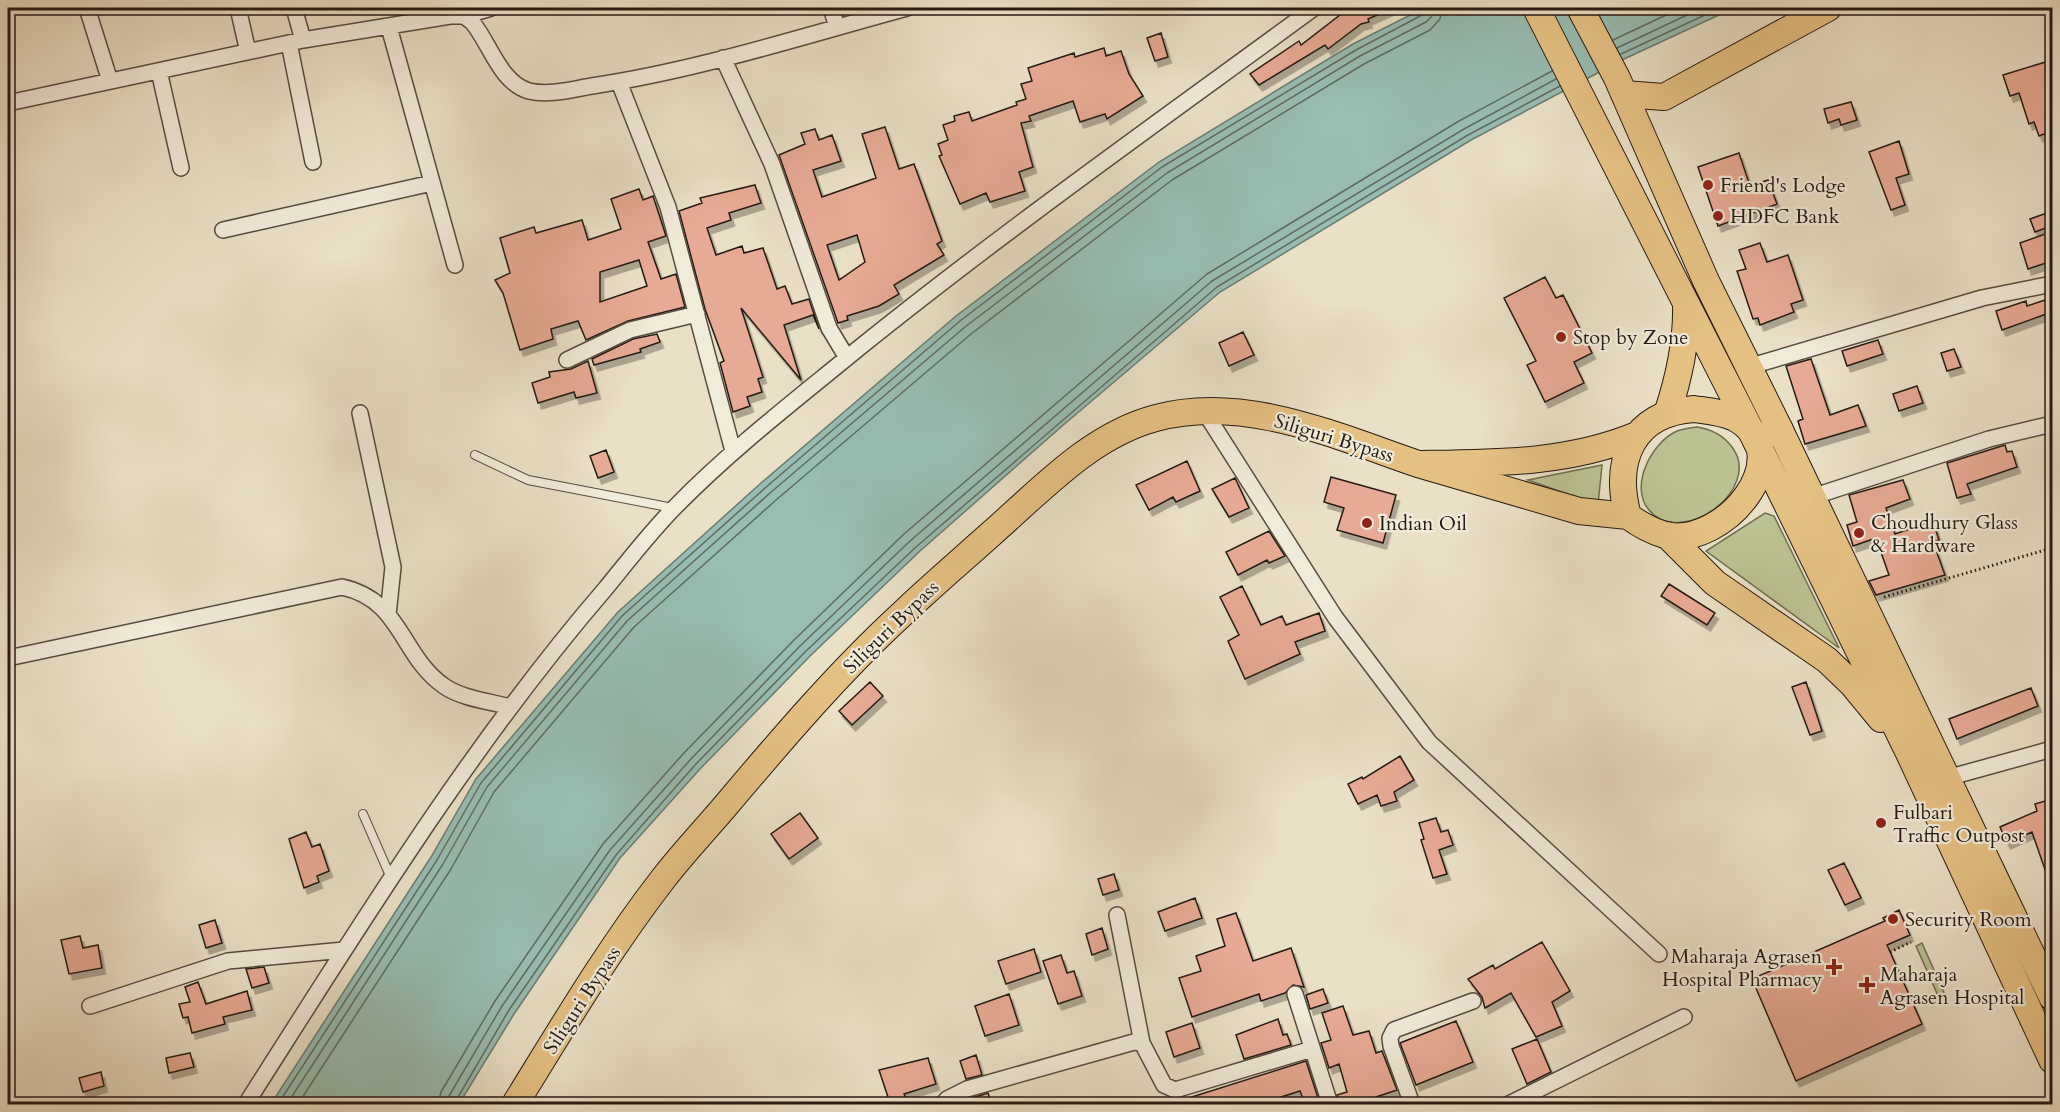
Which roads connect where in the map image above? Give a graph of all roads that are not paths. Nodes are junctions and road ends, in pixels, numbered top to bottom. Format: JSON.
{"nodes":[{"id":1,"x":87,"y":8,"type":"edge"},
{"id":2,"x":238,"y":8,"type":"edge"},
{"id":3,"x":294,"y":8,"type":"edge"},
{"id":4,"x":491,"y":8,"type":"edge"},
{"id":5,"x":831,"y":8,"type":"edge"},
{"id":6,"x":907,"y":8,"type":"edge"},
{"id":7,"x":1314,"y":8,"type":"edge"},
{"id":8,"x":1536,"y":8,"type":"edge"},
{"id":9,"x":1580,"y":8,"type":"edge"},
{"id":10,"x":1828,"y":8,"type":"edge"},
{"id":11,"x":464,"y":16,"type":"junction"},
{"id":12,"x":389,"y":27,"type":"junction"},
{"id":13,"x":837,"y":27,"type":"junction"},
{"id":14,"x":296,"y":42,"type":"junction"},
{"id":15,"x":248,"y":52,"type":"junction"},
{"id":16,"x":723,"y":58,"type":"junction"},
{"id":17,"x":159,"y":71,"type":"junction"},
{"id":18,"x":110,"y":81,"type":"junction"},
{"id":19,"x":619,"y":82,"type":"junction"},
{"id":20,"x":1620,"y":86,"type":"junction"},
{"id":21,"x":1664,"y":97,"type":"junction"},
{"id":22,"x":8,"y":103,"type":"edge"},
{"id":23,"x":1646,"y":139,"type":"junction"},
{"id":24,"x":313,"y":162,"type":"dead end"},
{"id":25,"x":181,"y":168,"type":"dead end"},
{"id":26,"x":432,"y":183,"type":"junction"},
{"id":27,"x":223,"y":230,"type":"dead end"},
{"id":28,"x":455,"y":265,"type":"dead end"},
{"id":29,"x":2052,"y":284,"type":"edge"},
{"id":30,"x":1686,"y":302,"type":"junction"},
{"id":31,"x":696,"y":314,"type":"junction"},
{"id":32,"x":847,"y":358,"type":"junction"},
{"id":33,"x":567,"y":360,"type":"dead end"},
{"id":34,"x":1748,"y":367,"type":"junction"},
{"id":35,"x":1204,"y":411,"type":"junction"},
{"id":36,"x":360,"y":413,"type":"dead end"},
{"id":37,"x":1667,"y":414,"type":"junction"},
{"id":38,"x":2052,"y":424,"type":"edge"},
{"id":39,"x":1780,"y":430,"type":"junction"},
{"id":40,"x":1637,"y":435,"type":"junction"},
{"id":41,"x":1755,"y":439,"type":"junction"},
{"id":42,"x":733,"y":452,"type":"junction"},
{"id":43,"x":475,"y":455,"type":"dead end"},
{"id":44,"x":1418,"y":464,"type":"junction"},
{"id":45,"x":1812,"y":497,"type":"junction"},
{"id":46,"x":673,"y":508,"type":"junction"},
{"id":47,"x":1628,"y":516,"type":"junction"},
{"id":48,"x":1667,"y":536,"type":"junction"},
{"id":49,"x":388,"y":615,"type":"junction"},
{"id":50,"x":8,"y":658,"type":"edge"},
{"id":51,"x":510,"y":707,"type":"junction"},
{"id":52,"x":2052,"y":748,"type":"edge"},
{"id":53,"x":1908,"y":751,"type":"junction"},
{"id":54,"x":1947,"y":778,"type":"junction"},
{"id":55,"x":363,"y":814,"type":"dead end"},
{"id":56,"x":391,"y":878,"type":"junction"},
{"id":57,"x":1116,"y":915,"type":"dead end"},
{"id":58,"x":344,"y":950,"type":"junction"},
{"id":59,"x":1659,"y":954,"type":"dead end"},
{"id":60,"x":1295,"y":994,"type":"dead end"},
{"id":61,"x":2052,"y":997,"type":"edge"},
{"id":62,"x":1473,"y":1001,"type":"dead end"},
{"id":63,"x":90,"y":1006,"type":"dead end"},
{"id":64,"x":1684,"y":1017,"type":"dead end"},
{"id":65,"x":1142,"y":1043,"type":"junction"},
{"id":66,"x":1312,"y":1049,"type":"junction"},
{"id":67,"x":2052,"y":1060,"type":"edge"},
{"id":68,"x":246,"y":1104,"type":"edge"},
{"id":69,"x":515,"y":1104,"type":"edge"},
{"id":70,"x":943,"y":1104,"type":"edge"},
{"id":71,"x":1330,"y":1104,"type":"edge"},
{"id":72,"x":1412,"y":1104,"type":"edge"},
{"id":73,"x":1509,"y":1104,"type":"edge"}],
"edges":[{"from":1,"to":18,"type":"street"},
{"from":2,"to":15,"type":"street"},
{"from":3,"to":14,"type":"street"},
{"from":4,"to":11,"type":"street"},
{"from":5,"to":13,"type":"street"},
{"from":6,"to":13,"type":"street"},
{"from":7,"to":32,"type":"street"},
{"from":8,"to":30,"type":"main road"},
{"from":9,"to":20,"type":"main road"},
{"from":10,"to":21,"type":"main road"},
{"from":11,"to":12,"type":"street"},
{"from":11,"to":19,"type":"street"},
{"from":12,"to":14,"type":"street"},
{"from":12,"to":26,"type":"street"},
{"from":13,"to":16,"type":"street"},
{"from":14,"to":15,"type":"street"},
{"from":14,"to":24,"type":"street"},
{"from":15,"to":17,"type":"street"},
{"from":16,"to":19,"type":"street"},
{"from":16,"to":32,"type":"street"},
{"from":17,"to":18,"type":"street"},
{"from":17,"to":25,"type":"street"},
{"from":18,"to":22,"type":"street"},
{"from":19,"to":31,"type":"street"},
{"from":20,"to":21,"type":"main road"},
{"from":20,"to":23,"type":"main road"},
{"from":21,"to":23,"type":"main road"},
{"from":23,"to":34,"type":"main road"},
{"from":26,"to":27,"type":"street"},
{"from":26,"to":28,"type":"street"},
{"from":29,"to":34,"type":"street"},
{"from":30,"to":37,"type":"main road"},
{"from":30,"to":41,"type":"main road"},
{"from":31,"to":33,"type":"street"},
{"from":31,"to":42,"type":"street"},
{"from":32,"to":42,"type":"street"},
{"from":34,"to":39,"type":"main road"},
{"from":35,"to":44,"type":"main road","name":"Siliguri Bypass"},
{"from":35,"to":59,"type":"street"},
{"from":35,"to":69,"type":"main road","name":"Siliguri Bypass"},
{"from":36,"to":49,"type":"street"},
{"from":37,"to":40,"type":"main road"},
{"from":37,"to":41,"type":"main road"},
{"from":38,"to":45,"type":"street"},
{"from":39,"to":41,"type":"main road"},
{"from":39,"to":45,"type":"main road"},
{"from":40,"to":44,"type":"main road"},
{"from":40,"to":47,"type":"main road"},
{"from":41,"to":48,"type":"main road"},
{"from":41,"to":53,"type":"main road"},
{"from":42,"to":46,"type":"street"},
{"from":43,"to":46,"type":"lane"},
{"from":44,"to":47,"type":"main road","name":"Siliguri Bypass"},
{"from":45,"to":54,"type":"main road"},
{"from":46,"to":51,"type":"street"},
{"from":47,"to":48,"type":"main road"},
{"from":48,"to":53,"type":"main road"},
{"from":49,"to":50,"type":"street"},
{"from":49,"to":51,"type":"street"},
{"from":51,"to":56,"type":"street"},
{"from":52,"to":54,"type":"street"},
{"from":53,"to":67,"type":"main road"},
{"from":54,"to":61,"type":"main road"},
{"from":55,"to":56,"type":"lane"},
{"from":56,"to":58,"type":"street"},
{"from":57,"to":65,"type":"street"},
{"from":58,"to":63,"type":"street"},
{"from":58,"to":68,"type":"street"},
{"from":60,"to":66,"type":"street"},
{"from":62,"to":72,"type":"street"},
{"from":64,"to":73,"type":"street"},
{"from":65,"to":66,"type":"street"},
{"from":65,"to":70,"type":"street"},
{"from":66,"to":71,"type":"street"}]}
